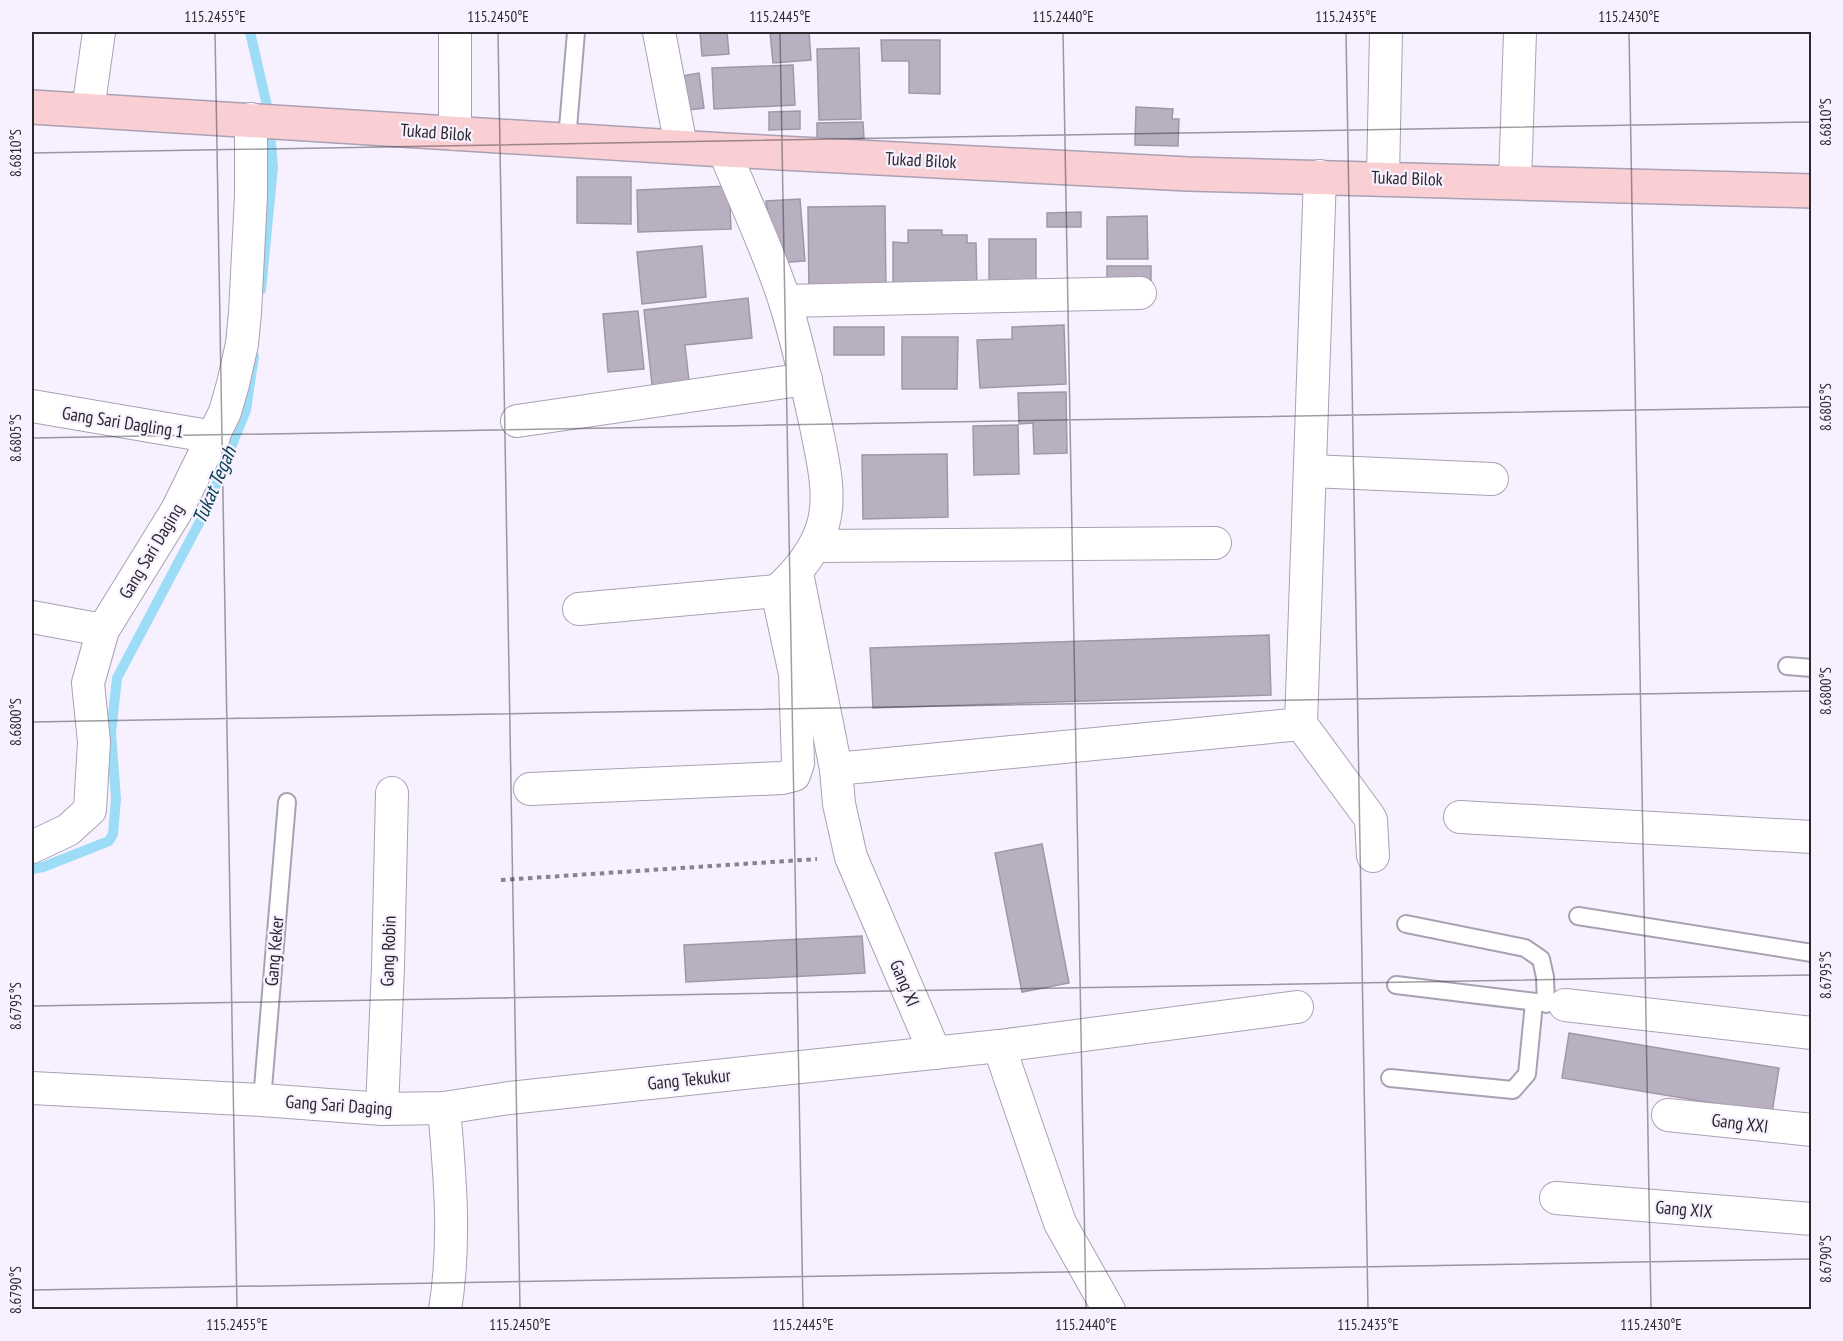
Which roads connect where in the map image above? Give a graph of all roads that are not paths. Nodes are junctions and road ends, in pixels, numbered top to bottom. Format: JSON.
{"nodes":[{"id":1,"x":99,"y":32,"type":"edge"},
{"id":2,"x":456,"y":32,"type":"edge"},
{"id":3,"x":576,"y":32,"type":"edge"},
{"id":4,"x":659,"y":32,"type":"edge"},
{"id":5,"x":1386,"y":32,"type":"edge"},
{"id":6,"x":1520,"y":32,"type":"edge"},
{"id":7,"x":32,"y":107,"type":"edge"},
{"id":8,"x":88,"y":110,"type":"junction"},
{"id":9,"x":257,"y":119,"type":"junction"},
{"id":10,"x":455,"y":134,"type":"junction"},
{"id":11,"x":567,"y":140,"type":"junction"},
{"id":12,"x":681,"y":146,"type":"junction"},
{"id":13,"x":724,"y":150,"type":"junction"},
{"id":14,"x":1320,"y":176,"type":"junction"},
{"id":15,"x":1383,"y":177,"type":"junction"},
{"id":16,"x":1515,"y":182,"type":"junction"},
{"id":17,"x":1812,"y":191,"type":"edge"},
{"id":18,"x":1140,"y":293,"type":"dead end"},
{"id":19,"x":785,"y":301,"type":"junction"},
{"id":20,"x":806,"y":379,"type":"junction"},
{"id":21,"x":32,"y":406,"type":"edge"},
{"id":22,"x":518,"y":421,"type":"dead end"},
{"id":23,"x":214,"y":437,"type":"junction"},
{"id":24,"x":1311,"y":471,"type":"junction"},
{"id":25,"x":1492,"y":479,"type":"dead end"},
{"id":26,"x":1215,"y":543,"type":"dead end"},
{"id":27,"x":815,"y":546,"type":"junction"},
{"id":28,"x":787,"y":582,"type":"junction"},
{"id":29,"x":579,"y":609,"type":"dead end"},
{"id":30,"x":32,"y":617,"type":"edge"},
{"id":31,"x":103,"y":630,"type":"junction"},
{"id":32,"x":1787,"y":666,"type":"dead end"},
{"id":33,"x":1812,"y":668,"type":"edge"},
{"id":34,"x":1301,"y":724,"type":"junction"},
{"id":35,"x":836,"y":769,"type":"junction"},
{"id":36,"x":530,"y":789,"type":"dead end"},
{"id":37,"x":392,"y":793,"type":"dead end"},
{"id":38,"x":287,"y":802,"type":"dead end"},
{"id":39,"x":1460,"y":818,"type":"dead end"},
{"id":40,"x":1812,"y":837,"type":"edge"},
{"id":41,"x":32,"y":847,"type":"edge"},
{"id":42,"x":1373,"y":856,"type":"dead end"},
{"id":43,"x":1578,"y":916,"type":"dead end"},
{"id":44,"x":1406,"y":924,"type":"dead end"},
{"id":45,"x":1812,"y":953,"type":"edge"},
{"id":46,"x":1396,"y":985,"type":"dead end"},
{"id":47,"x":1548,"y":1004,"type":"junction"},
{"id":48,"x":1298,"y":1007,"type":"dead end"},
{"id":49,"x":1812,"y":1033,"type":"edge"},
{"id":50,"x":999,"y":1046,"type":"junction"},
{"id":51,"x":935,"y":1053,"type":"junction"},
{"id":52,"x":1390,"y":1078,"type":"dead end"},
{"id":53,"x":32,"y":1088,"type":"edge"},
{"id":54,"x":262,"y":1100,"type":"junction"},
{"id":55,"x":444,"y":1108,"type":"junction"},
{"id":56,"x":382,"y":1109,"type":"junction"},
{"id":57,"x":1668,"y":1114,"type":"dead end"},
{"id":58,"x":1812,"y":1130,"type":"edge"},
{"id":59,"x":1556,"y":1198,"type":"dead end"},
{"id":60,"x":1812,"y":1219,"type":"edge"},
{"id":61,"x":445,"y":1310,"type":"edge"},
{"id":62,"x":1109,"y":1310,"type":"edge"}],
"edges":[{"from":1,"to":8,"type":"street"},
{"from":2,"to":10,"type":"street"},
{"from":3,"to":11,"type":"lane"},
{"from":4,"to":12,"type":"street"},
{"from":5,"to":15,"type":"street"},
{"from":6,"to":16,"type":"street"},
{"from":7,"to":8,"type":"street","name":"Tukad Bilok"},
{"from":8,"to":9,"type":"street","name":"Tukad Bilok"},
{"from":9,"to":10,"type":"street","name":"Tukad Bilok"},
{"from":9,"to":23,"type":"street","name":"Gang Sari Daging"},
{"from":10,"to":11,"type":"street","name":"Tukad Bilok"},
{"from":11,"to":12,"type":"street","name":"Tukad Bilok"},
{"from":12,"to":13,"type":"street","name":"Tukad Bilok"},
{"from":13,"to":14,"type":"street","name":"Tukad Bilok"},
{"from":13,"to":19,"type":"street"},
{"from":14,"to":15,"type":"street","name":"Tukad Bilok"},
{"from":14,"to":24,"type":"street"},
{"from":15,"to":16,"type":"street","name":"Tukad Bilok"},
{"from":16,"to":17,"type":"street","name":"Tukad Bilok"},
{"from":18,"to":19,"type":"street"},
{"from":19,"to":20,"type":"street"},
{"from":20,"to":22,"type":"street"},
{"from":20,"to":27,"type":"street"},
{"from":21,"to":23,"type":"street","name":"Gang Sari Dagling 1"},
{"from":23,"to":31,"type":"street","name":"Gang Sari Daging"},
{"from":24,"to":25,"type":"street"},
{"from":24,"to":34,"type":"street"},
{"from":26,"to":27,"type":"street"},
{"from":27,"to":28,"type":"street"},
{"from":28,"to":29,"type":"street"},
{"from":28,"to":35,"type":"street","name":"Gang XI"},
{"from":28,"to":36,"type":"street"},
{"from":30,"to":31,"type":"street"},
{"from":31,"to":41,"type":"street","name":"Gang Sari Daging"},
{"from":32,"to":33,"type":"lane"},
{"from":34,"to":35,"type":"street"},
{"from":34,"to":42,"type":"street"},
{"from":35,"to":51,"type":"street","name":"Gang XI"},
{"from":37,"to":56,"type":"street","name":"Gang Robin"},
{"from":38,"to":54,"type":"lane","name":"Gang Keker"},
{"from":39,"to":40,"type":"street"},
{"from":43,"to":45,"type":"lane"},
{"from":44,"to":47,"type":"lane"},
{"from":46,"to":47,"type":"lane"},
{"from":47,"to":49,"type":"street"},
{"from":47,"to":52,"type":"lane"},
{"from":48,"to":50,"type":"street"},
{"from":50,"to":51,"type":"street"},
{"from":50,"to":62,"type":"street"},
{"from":51,"to":55,"type":"street","name":"Gang Tekukur"},
{"from":53,"to":54,"type":"street","name":"Gang Sari Daging"},
{"from":54,"to":56,"type":"street","name":"Gang Sari Daging"},
{"from":55,"to":56,"type":"street","name":"Gang Sari Daging"},
{"from":55,"to":61,"type":"street"},
{"from":57,"to":58,"type":"street","name":"Gang XXI"},
{"from":59,"to":60,"type":"street","name":"Gang XIX"}]}
